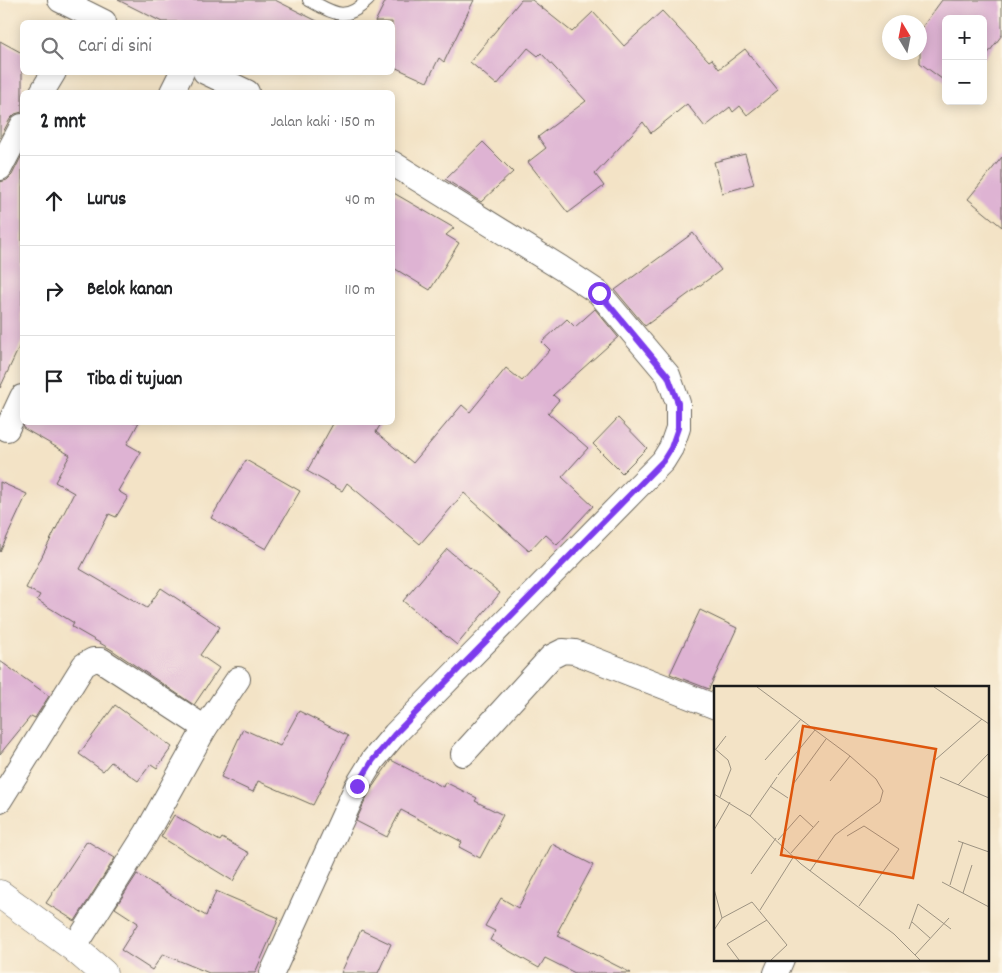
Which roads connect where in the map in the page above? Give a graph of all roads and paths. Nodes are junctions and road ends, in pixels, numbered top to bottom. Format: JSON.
{"nodes":[{"id":1,"x":60,"y":0,"type":"edge"},
{"id":2,"x":309,"y":0,"type":"edge"},
{"id":3,"x":368,"y":0,"type":"edge"},
{"id":4,"x":92,"y":20,"type":"edge"},
{"id":5,"x":52,"y":75,"type":"edge"},
{"id":6,"x":180,"y":75,"type":"edge"},
{"id":7,"x":211,"y":75,"type":"edge"},
{"id":8,"x":43,"y":90,"type":"edge"},
{"id":9,"x":173,"y":90,"type":"edge"},
{"id":10,"x":243,"y":90,"type":"edge"},
{"id":11,"x":20,"y":130,"type":"edge"},
{"id":12,"x":395,"y":165,"type":"edge"},
{"id":13,"x":0,"y":168,"type":"edge"},
{"id":14,"x":20,"y":401,"type":"edge"},
{"id":15,"x":7,"y":429,"type":"dead end"},
{"id":16,"x":238,"y":679,"type":"dead end"},
{"id":17,"x":714,"y":706,"type":"edge"},
{"id":18,"x":205,"y":728,"type":"junction"},
{"id":19,"x":463,"y":754,"type":"dead end"},
{"id":20,"x":0,"y":800,"type":"edge"},
{"id":21,"x":0,"y":894,"type":"edge"},
{"id":22,"x":74,"y":948,"type":"junction"},
{"id":23,"x":782,"y":960,"type":"edge"},
{"id":24,"x":98,"y":972,"type":"edge"},
{"id":25,"x":272,"y":973,"type":"edge"},
{"id":26,"x":776,"y":973,"type":"edge"}],
"edges":[{"from":1,"to":4,"type":"street"},
{"from":2,"to":3,"type":"lane"},
{"from":5,"to":8,"type":"street"},
{"from":6,"to":9,"type":"street"},
{"from":7,"to":10,"type":"street"},
{"from":11,"to":13,"type":"street"},
{"from":12,"to":25,"type":"street"},
{"from":14,"to":15,"type":"street"},
{"from":16,"to":18,"type":"street"},
{"from":17,"to":19,"type":"street"},
{"from":18,"to":20,"type":"street"},
{"from":18,"to":22,"type":"street"},
{"from":21,"to":22,"type":"street"},
{"from":22,"to":24,"type":"street"},
{"from":23,"to":26,"type":"street"}]}
